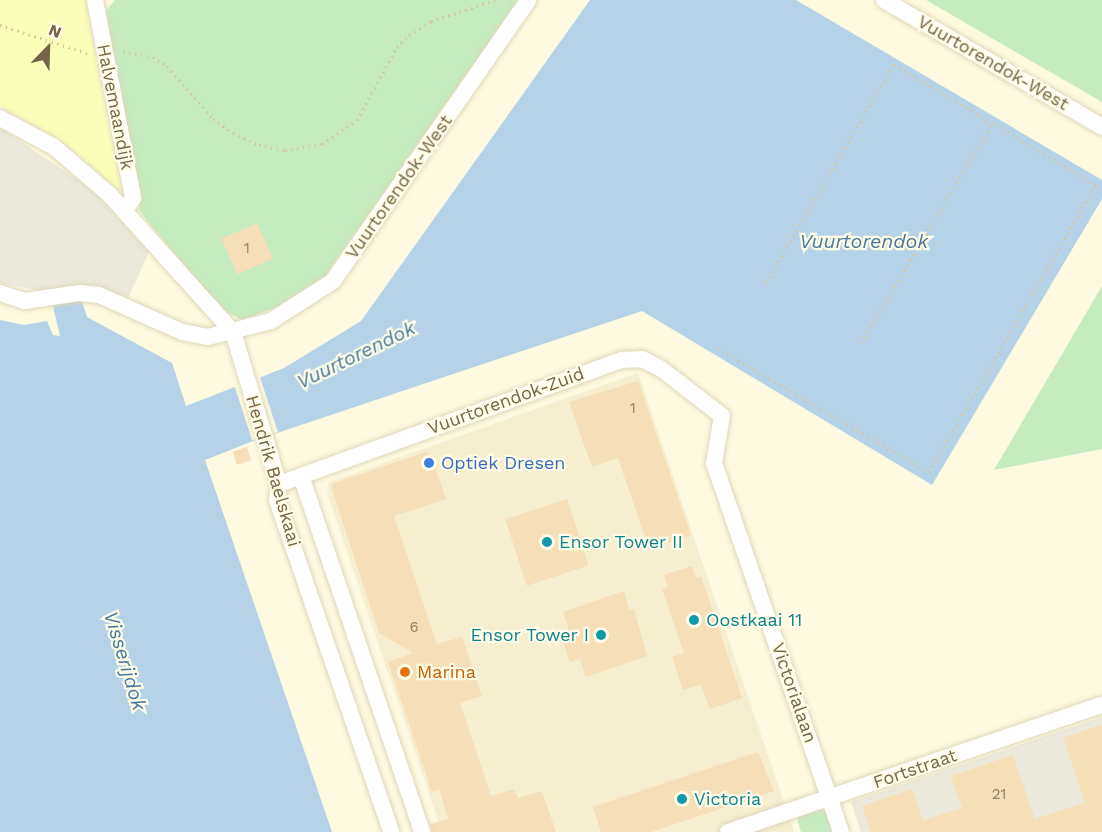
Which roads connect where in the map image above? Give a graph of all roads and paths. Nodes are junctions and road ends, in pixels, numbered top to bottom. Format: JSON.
{"nodes":[{"id":1,"x":496,"y":0,"type":"edge"},
{"id":2,"x":528,"y":0,"type":"edge"},
{"id":3,"x":884,"y":0,"type":"edge"},
{"id":4,"x":99,"y":4,"type":"edge"},
{"id":5,"x":0,"y":26,"type":"edge"},
{"id":6,"x":105,"y":55,"type":"junction"},
{"id":7,"x":0,"y":118,"type":"edge"},
{"id":8,"x":992,"y":123,"type":"junction"},
{"id":9,"x":1102,"y":127,"type":"edge"},
{"id":10,"x":125,"y":211,"type":"junction"},
{"id":11,"x":764,"y":286,"type":"dead end"},
{"id":12,"x":0,"y":293,"type":"edge"},
{"id":13,"x":233,"y":333,"type":"junction"},
{"id":14,"x":861,"y":343,"type":"dead end"},
{"id":15,"x":717,"y":348,"type":"dead end"},
{"id":16,"x":722,"y":416,"type":"joint"},
{"id":17,"x":301,"y":476,"type":"junction"},
{"id":18,"x":279,"y":484,"type":"junction"},
{"id":19,"x":1102,"y":705,"type":"edge"},
{"id":20,"x":830,"y":798,"type":"junction"},
{"id":21,"x":391,"y":832,"type":"edge"},
{"id":22,"x":422,"y":832,"type":"edge"},
{"id":23,"x":728,"y":832,"type":"edge"},
{"id":24,"x":841,"y":832,"type":"edge"}],
"edges":[{"from":1,"to":6,"type":"path"},
{"from":2,"to":13,"type":"street","name":"Vuurtorendok-West"},
{"from":3,"to":9,"type":"street","name":"Vuurtorendok-West"},
{"from":4,"to":6,"type":"street","name":"Halvemaandijk"},
{"from":5,"to":6,"type":"path"},
{"from":6,"to":10,"type":"street","name":"Halvemaandijk"},
{"from":7,"to":10,"type":"street","name":"Hendrik Baelskaai"},
{"from":8,"to":11,"type":"path"},
{"from":8,"to":14,"type":"path"},
{"from":8,"to":15,"type":"path"},
{"from":10,"to":13,"type":"street","name":"Hendrik Baelskaai"},
{"from":12,"to":13,"type":"street","name":"Vuurtorendok-West"},
{"from":13,"to":18,"type":"street","name":"Hendrik Baelskaai"},
{"from":16,"to":17,"type":"street","name":"Vuurtorendok-Zuid"},
{"from":16,"to":20,"type":"street","name":"Victorialaan"},
{"from":17,"to":18,"type":"street","name":"Vuurtorendok-Zuid"},
{"from":17,"to":22,"type":"street","name":"Hendrik Baelskaai"},
{"from":18,"to":21,"type":"street","name":"Hendrik Baelskaai"},
{"from":19,"to":20,"type":"street","name":"Fortstraat"},
{"from":20,"to":23,"type":"street","name":"Fortstraat"},
{"from":20,"to":24,"type":"street","name":"Victorialaan"}]}
